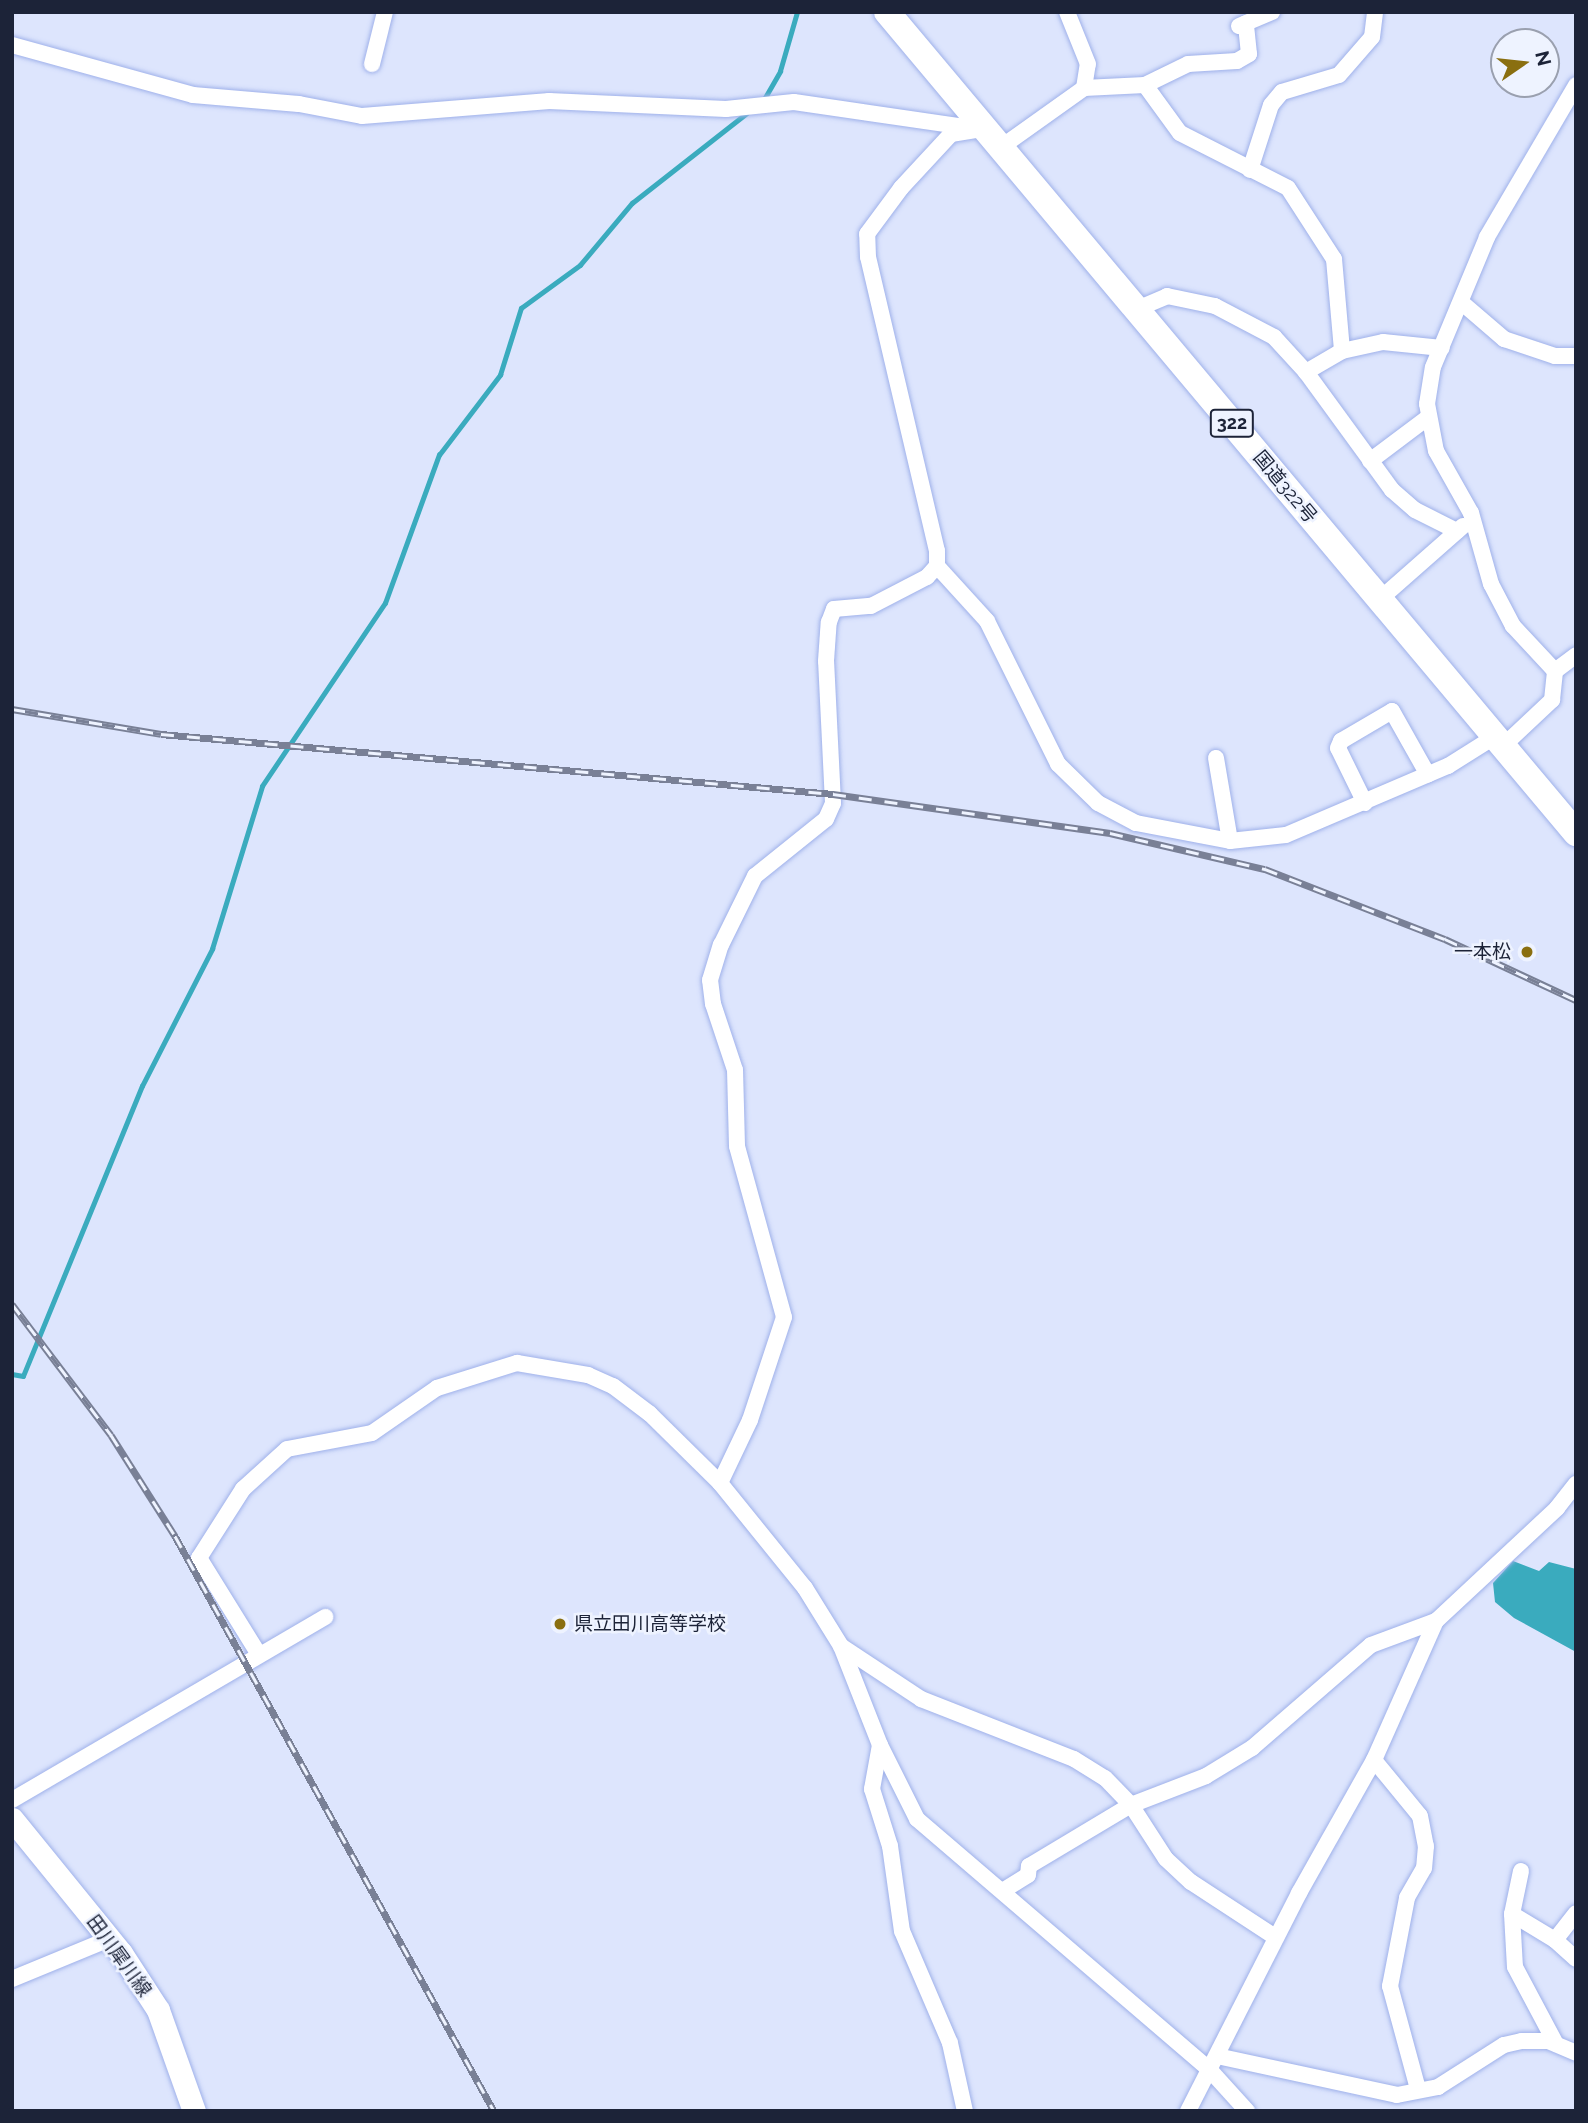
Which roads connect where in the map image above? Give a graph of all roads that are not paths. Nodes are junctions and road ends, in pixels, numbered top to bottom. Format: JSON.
{"nodes":[{"id":1,"x":385,"y":12,"type":"edge"},
{"id":2,"x":887,"y":12,"type":"edge"},
{"id":3,"x":1067,"y":12,"type":"edge"},
{"id":4,"x":1272,"y":12,"type":"edge"},
{"id":5,"x":1375,"y":12,"type":"edge"},
{"id":6,"x":12,"y":45,"type":"edge"},
{"id":7,"x":372,"y":64,"type":"dead end"},
{"id":8,"x":1145,"y":85,"type":"junction"},
{"id":9,"x":1576,"y":85,"type":"edge"},
{"id":10,"x":1084,"y":88,"type":"junction"},
{"id":11,"x":991,"y":138,"type":"junction"},
{"id":12,"x":1250,"y":170,"type":"junction"},
{"id":13,"x":1461,"y":302,"type":"junction"},
{"id":14,"x":1137,"y":309,"type":"junction"},
{"id":15,"x":1442,"y":348,"type":"junction"},
{"id":16,"x":1342,"y":351,"type":"junction"},
{"id":17,"x":1576,"y":356,"type":"edge"},
{"id":18,"x":1306,"y":372,"type":"junction"},
{"id":19,"x":1427,"y":418,"type":"junction"},
{"id":20,"x":1370,"y":461,"type":"junction"},
{"id":21,"x":1473,"y":517,"type":"junction"},
{"id":22,"x":1457,"y":531,"type":"junction"},
{"id":23,"x":936,"y":566,"type":"junction"},
{"id":24,"x":1379,"y":600,"type":"junction"},
{"id":25,"x":1576,"y":655,"type":"edge"},
{"id":26,"x":1555,"y":671,"type":"junction"},
{"id":27,"x":1498,"y":742,"type":"junction"},
{"id":28,"x":1216,"y":758,"type":"dead end"},
{"id":29,"x":1428,"y":775,"type":"junction"},
{"id":30,"x":1365,"y":803,"type":"junction"},
{"id":31,"x":1576,"y":833,"type":"edge"},
{"id":32,"x":1230,"y":841,"type":"junction"},
{"id":33,"x":720,"y":1483,"type":"junction"},
{"id":34,"x":1576,"y":1484,"type":"edge"},
{"id":35,"x":325,"y":1617,"type":"dead end"},
{"id":36,"x":1436,"y":1621,"type":"junction"},
{"id":37,"x":841,"y":1646,"type":"junction"},
{"id":38,"x":258,"y":1653,"type":"junction"},
{"id":39,"x":880,"y":1745,"type":"junction"},
{"id":40,"x":1374,"y":1760,"type":"junction"},
{"id":41,"x":12,"y":1800,"type":"edge"},
{"id":42,"x":1131,"y":1805,"type":"junction"},
{"id":43,"x":12,"y":1819,"type":"edge"},
{"id":44,"x":1521,"y":1871,"type":"dead end"},
{"id":45,"x":1004,"y":1890,"type":"junction"},
{"id":46,"x":1576,"y":1913,"type":"edge"},
{"id":47,"x":1512,"y":1914,"type":"junction"},
{"id":48,"x":1275,"y":1937,"type":"junction"},
{"id":49,"x":109,"y":1939,"type":"junction"},
{"id":50,"x":1555,"y":1940,"type":"junction"},
{"id":51,"x":1576,"y":1959,"type":"edge"},
{"id":52,"x":12,"y":1979,"type":"edge"},
{"id":53,"x":1556,"y":2044,"type":"junction"},
{"id":54,"x":1576,"y":2053,"type":"edge"},
{"id":55,"x":1213,"y":2062,"type":"junction"},
{"id":56,"x":1418,"y":2089,"type":"junction"},
{"id":57,"x":194,"y":2111,"type":"edge"},
{"id":58,"x":965,"y":2111,"type":"edge"},
{"id":59,"x":1188,"y":2111,"type":"edge"},
{"id":60,"x":1247,"y":2111,"type":"edge"}],
"edges":[{"from":1,"to":7,"type":"street"},
{"from":2,"to":11,"type":"highway","name":"国道322号","number":"322"},
{"from":3,"to":10,"type":"street"},
{"from":4,"to":8,"type":"street"},
{"from":5,"to":12,"type":"street"},
{"from":6,"to":11,"type":"street"},
{"from":8,"to":10,"type":"street"},
{"from":8,"to":12,"type":"street"},
{"from":9,"to":13,"type":"street"},
{"from":10,"to":11,"type":"street"},
{"from":11,"to":14,"type":"highway","name":"国道322号","number":"322"},
{"from":11,"to":23,"type":"street"},
{"from":12,"to":16,"type":"street"},
{"from":13,"to":15,"type":"street"},
{"from":13,"to":17,"type":"street"},
{"from":14,"to":18,"type":"street"},
{"from":14,"to":24,"type":"highway","name":"国道322号","number":"322"},
{"from":15,"to":16,"type":"street"},
{"from":15,"to":19,"type":"street"},
{"from":16,"to":18,"type":"street"},
{"from":18,"to":20,"type":"street"},
{"from":19,"to":20,"type":"street"},
{"from":19,"to":21,"type":"street"},
{"from":20,"to":22,"type":"street"},
{"from":21,"to":22,"type":"street"},
{"from":21,"to":26,"type":"street"},
{"from":22,"to":24,"type":"street"},
{"from":23,"to":32,"type":"street"},
{"from":23,"to":33,"type":"street"},
{"from":24,"to":27,"type":"highway","name":"国道322号","number":"322"},
{"from":25,"to":26,"type":"street"},
{"from":26,"to":27,"type":"street"},
{"from":27,"to":29,"type":"street"},
{"from":27,"to":31,"type":"highway","name":"国道322号","number":"322"},
{"from":28,"to":32,"type":"street"},
{"from":29,"to":30,"type":"street"},
{"from":29,"to":30,"type":"street"},
{"from":30,"to":32,"type":"street"},
{"from":33,"to":37,"type":"street"},
{"from":33,"to":38,"type":"street"},
{"from":34,"to":36,"type":"street"},
{"from":35,"to":38,"type":"street"},
{"from":36,"to":40,"type":"street"},
{"from":36,"to":42,"type":"street"},
{"from":37,"to":39,"type":"street"},
{"from":37,"to":42,"type":"street"},
{"from":38,"to":41,"type":"street"},
{"from":39,"to":45,"type":"street"},
{"from":39,"to":58,"type":"street"},
{"from":40,"to":48,"type":"street"},
{"from":40,"to":56,"type":"street"},
{"from":42,"to":45,"type":"street"},
{"from":42,"to":48,"type":"street"},
{"from":43,"to":49,"type":"main road","name":"田川犀川線"},
{"from":44,"to":47,"type":"street"},
{"from":45,"to":55,"type":"street"},
{"from":46,"to":50,"type":"street"},
{"from":47,"to":50,"type":"street"},
{"from":47,"to":53,"type":"street"},
{"from":48,"to":55,"type":"street"},
{"from":49,"to":52,"type":"street"},
{"from":49,"to":57,"type":"main road","name":"田川犀川線"},
{"from":50,"to":51,"type":"street"},
{"from":53,"to":54,"type":"street"},
{"from":53,"to":56,"type":"street"},
{"from":55,"to":56,"type":"street"},
{"from":55,"to":59,"type":"street"},
{"from":55,"to":60,"type":"street"}]}
